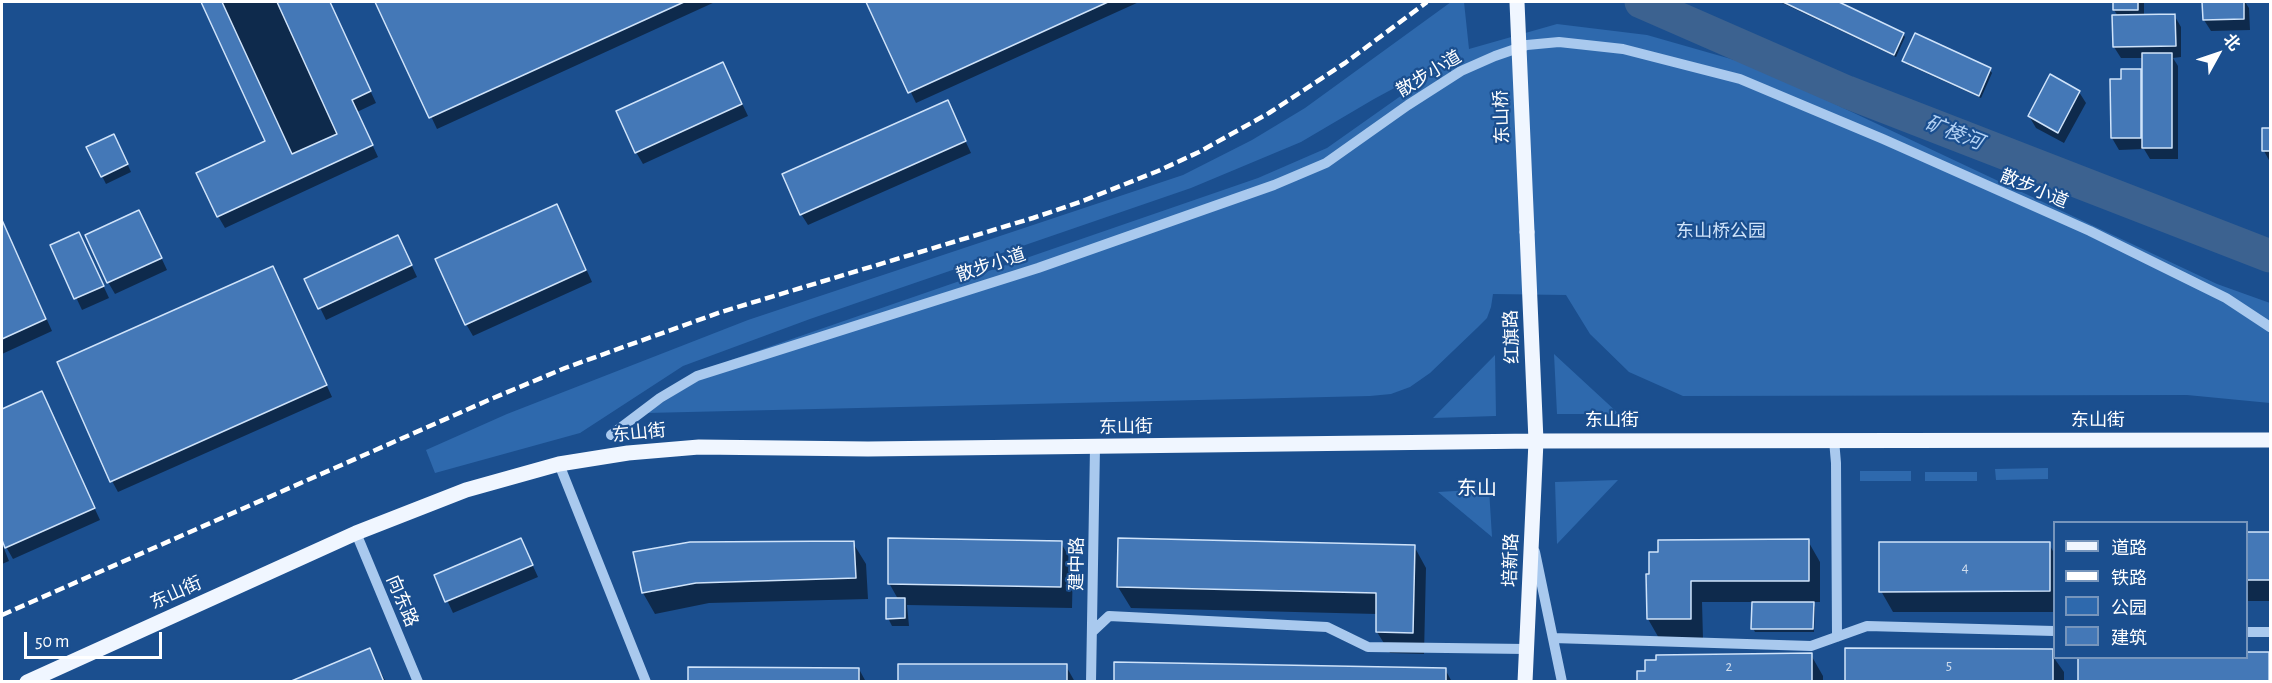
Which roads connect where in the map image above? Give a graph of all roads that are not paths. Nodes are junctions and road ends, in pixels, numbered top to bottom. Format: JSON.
{"nodes":[{"id":1,"x":1517,"y":2,"type":"edge"},
{"id":2,"x":1527,"y":232,"type":"joint"},
{"id":3,"x":2271,"y":327,"type":"edge"},
{"id":4,"x":611,"y":435,"type":"dead end"},
{"id":5,"x":2271,"y":440,"type":"edge"},
{"id":6,"x":1536,"y":441,"type":"junction"},
{"id":7,"x":1834,"y":441,"type":"junction"},
{"id":8,"x":1095,"y":447,"type":"junction"},
{"id":9,"x":559,"y":464,"type":"junction"},
{"id":10,"x":356,"y":533,"type":"junction"},
{"id":11,"x":1532,"y":534,"type":"junction"},
{"id":12,"x":2053,"y":631,"type":"edge"},
{"id":13,"x":1092,"y":632,"type":"junction"},
{"id":14,"x":2248,"y":632,"type":"edge"},
{"id":15,"x":2271,"y":632,"type":"edge"},
{"id":16,"x":1837,"y":637,"type":"junction"},
{"id":17,"x":1553,"y":638,"type":"junction"},
{"id":18,"x":1526,"y":650,"type":"junction"},
{"id":19,"x":27,"y":681,"type":"edge"},
{"id":20,"x":418,"y":681,"type":"edge"},
{"id":21,"x":646,"y":681,"type":"edge"},
{"id":22,"x":1092,"y":681,"type":"edge"},
{"id":23,"x":1525,"y":681,"type":"edge"},
{"id":24,"x":1562,"y":681,"type":"edge"}],
"edges":[{"from":1,"to":2,"type":"main road","name":"东山桥","bridge":true},
{"from":2,"to":6,"type":"main road","name":"红旗路"},
{"from":3,"to":4,"type":"street","name":"散步小道"},
{"from":5,"to":7,"type":"main road","name":"东山街"},
{"from":6,"to":7,"type":"main road","name":"东山街"},
{"from":6,"to":8,"type":"main road","name":"东山街"},
{"from":6,"to":11,"type":"main road","name":"培新路"},
{"from":7,"to":16,"type":"street"},
{"from":8,"to":9,"type":"main road","name":"东山街"},
{"from":8,"to":13,"type":"street","name":"建中路"},
{"from":9,"to":10,"type":"main road","name":"东山街"},
{"from":9,"to":21,"type":"street"},
{"from":10,"to":19,"type":"main road","name":"东山街"},
{"from":10,"to":20,"type":"street","name":"向东路"},
{"from":11,"to":17,"type":"street"},
{"from":11,"to":18,"type":"main road","name":"培新路"},
{"from":12,"to":16,"type":"street"},
{"from":13,"to":18,"type":"street"},
{"from":13,"to":22,"type":"street","name":"建中路"},
{"from":14,"to":15,"type":"street"},
{"from":16,"to":17,"type":"street"},
{"from":17,"to":24,"type":"street"},
{"from":18,"to":23,"type":"main road","name":"培新路"}]}
